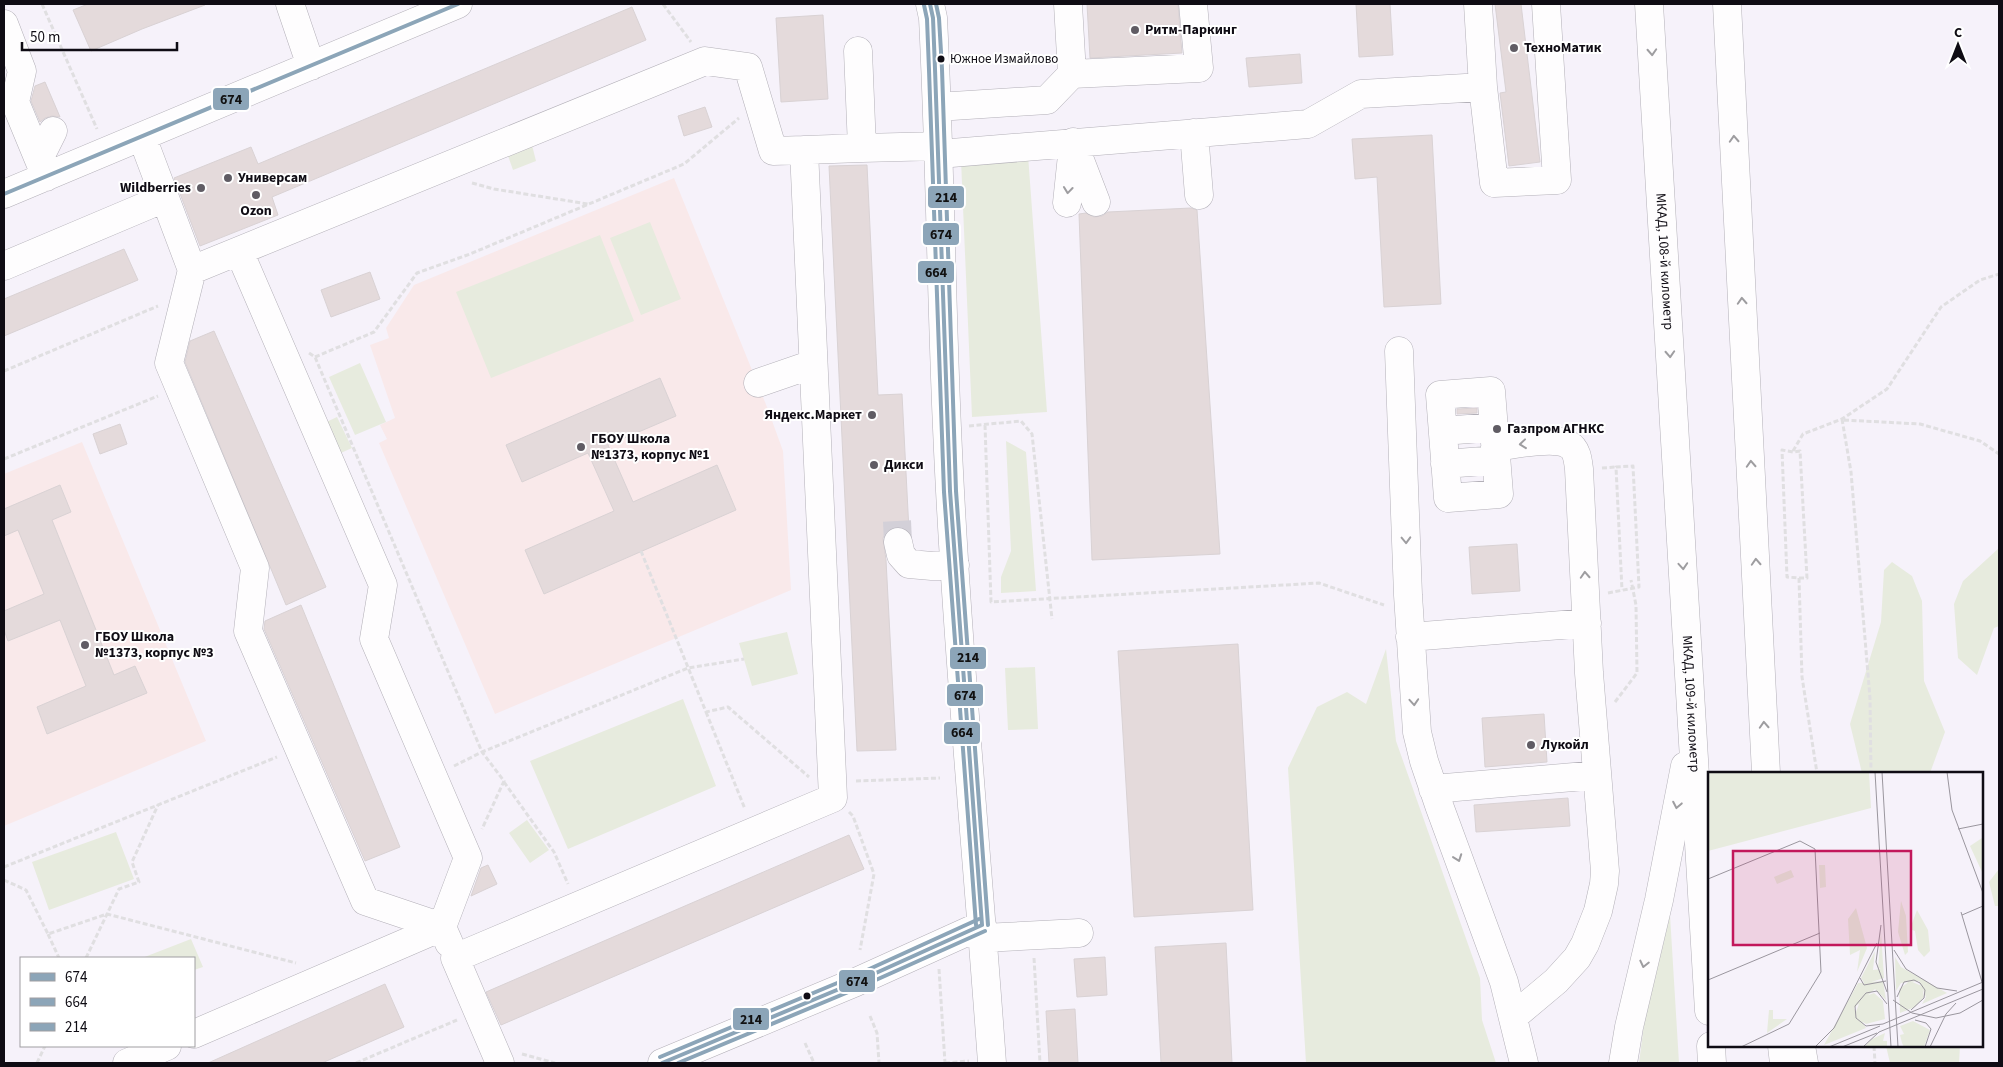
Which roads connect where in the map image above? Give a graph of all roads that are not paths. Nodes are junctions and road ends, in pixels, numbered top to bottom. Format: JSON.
{"nodes":[{"id":1,"x":290,"y":4,"type":"edge"},
{"id":2,"x":458,"y":4,"type":"edge"},
{"id":3,"x":930,"y":4,"type":"edge"},
{"id":4,"x":1068,"y":4,"type":"edge"},
{"id":5,"x":1194,"y":4,"type":"edge"},
{"id":6,"x":1478,"y":4,"type":"edge"},
{"id":7,"x":1546,"y":4,"type":"edge"},
{"id":8,"x":1649,"y":4,"type":"edge"},
{"id":9,"x":1726,"y":4,"type":"edge"},
{"id":10,"x":4,"y":24,"type":"edge"},
{"id":11,"x":858,"y":51,"type":"dead end"},
{"id":12,"x":311,"y":66,"type":"junction"},
{"id":13,"x":1072,"y":74,"type":"junction"},
{"id":14,"x":1483,"y":87,"type":"junction"},
{"id":15,"x":937,"y":107,"type":"junction"},
{"id":16,"x":53,"y":131,"type":"dead end"},
{"id":17,"x":1194,"y":133,"type":"junction"},
{"id":18,"x":142,"y":137,"type":"junction"},
{"id":19,"x":1073,"y":142,"type":"junction"},
{"id":20,"x":862,"y":148,"type":"junction"},
{"id":21,"x":804,"y":150,"type":"junction"},
{"id":22,"x":939,"y":150,"type":"junction"},
{"id":23,"x":42,"y":168,"type":"junction"},
{"id":24,"x":4,"y":194,"type":"edge"},
{"id":25,"x":1199,"y":195,"type":"dead end"},
{"id":26,"x":165,"y":198,"type":"junction"},
{"id":27,"x":1096,"y":202,"type":"dead end"},
{"id":28,"x":1067,"y":203,"type":"dead end"},
{"id":29,"x":239,"y":251,"type":"junction"},
{"id":30,"x":4,"y":266,"type":"edge"},
{"id":31,"x":189,"y":282,"type":"junction"},
{"id":32,"x":1399,"y":351,"type":"dead end"},
{"id":33,"x":814,"y":364,"type":"junction"},
{"id":34,"x":758,"y":383,"type":"dead end"},
{"id":35,"x":1495,"y":444,"type":"junction"},
{"id":36,"x":1444,"y":448,"type":"junction"},
{"id":37,"x":1405,"y":491,"type":"junction"},
{"id":38,"x":1680,"y":517,"type":"joint"},
{"id":39,"x":898,"y":542,"type":"tunnel mouth"},
{"id":40,"x":955,"y":565,"type":"junction"},
{"id":41,"x":1587,"y":623,"type":"junction"},
{"id":42,"x":1410,"y":625,"type":"junction"},
{"id":43,"x":1693,"y":722,"type":"junction"},
{"id":44,"x":1766,"y":772,"type":"edge"},
{"id":45,"x":1597,"y":774,"type":"junction"},
{"id":46,"x":1434,"y":789,"type":"junction"},
{"id":47,"x":442,"y":927,"type":"junction"},
{"id":48,"x":983,"y":932,"type":"junction"},
{"id":49,"x":1079,"y":932,"type":"dead end"},
{"id":50,"x":455,"y":958,"type":"junction"},
{"id":51,"x":1708,"y":993,"type":"edge"},
{"id":52,"x":1513,"y":1017,"type":"junction"},
{"id":53,"x":195,"y":1034,"type":"edge"},
{"id":54,"x":165,"y":1047,"type":"edge"},
{"id":55,"x":1711,"y":1047,"type":"edge"},
{"id":56,"x":1782,"y":1047,"type":"edge"},
{"id":57,"x":1801,"y":1047,"type":"edge"},
{"id":58,"x":1526,"y":1060,"type":"edge"},
{"id":59,"x":126,"y":1063,"type":"edge"},
{"id":60,"x":500,"y":1063,"type":"edge"},
{"id":61,"x":662,"y":1063,"type":"edge"},
{"id":62,"x":992,"y":1063,"type":"edge"},
{"id":63,"x":1617,"y":1063,"type":"edge"},
{"id":64,"x":1712,"y":1063,"type":"edge"},
{"id":65,"x":1784,"y":1063,"type":"edge"},
{"id":66,"x":1804,"y":1063,"type":"edge"}],
"edges":[{"from":1,"to":12,"type":"main road"},
{"from":2,"to":12,"type":"main road"},
{"from":3,"to":15,"type":"main road"},
{"from":4,"to":13,"type":"main road"},
{"from":5,"to":13,"type":"main road"},
{"from":6,"to":14,"type":"main road"},
{"from":7,"to":14,"type":"main road"},
{"from":8,"to":38,"type":"main road","name":"МКАД, 108-й километр","one_way":true},
{"from":44,"to":9,"type":"main road","one_way":true},
{"from":10,"to":23,"type":"main road"},
{"from":11,"to":20,"type":"main road"},
{"from":12,"to":18,"type":"main road"},
{"from":13,"to":15,"type":"main road"},
{"from":14,"to":17,"type":"main road"},
{"from":15,"to":22,"type":"main road"},
{"from":16,"to":23,"type":"main road"},
{"from":17,"to":19,"type":"main road"},
{"from":17,"to":25,"type":"main road"},
{"from":18,"to":23,"type":"main road"},
{"from":18,"to":26,"type":"main road"},
{"from":19,"to":22,"type":"main road"},
{"from":19,"to":27,"type":"main road"},
{"from":19,"to":28,"type":"main road","one_way":true},
{"from":20,"to":21,"type":"main road"},
{"from":20,"to":22,"type":"main road"},
{"from":21,"to":29,"type":"main road"},
{"from":21,"to":33,"type":"main road"},
{"from":22,"to":40,"type":"main road"},
{"from":23,"to":24,"type":"main road"},
{"from":26,"to":30,"type":"main road"},
{"from":26,"to":31,"type":"main road"},
{"from":29,"to":31,"type":"main road"},
{"from":29,"to":47,"type":"main road"},
{"from":31,"to":47,"type":"main road"},
{"from":32,"to":37,"type":"main road"},
{"from":33,"to":34,"type":"main road"},
{"from":33,"to":50,"type":"main road"},
{"from":35,"to":36,"type":"main road"},
{"from":35,"to":36,"type":"main road"},
{"from":41,"to":35,"type":"main road","one_way":true},
{"from":36,"to":37,"type":"main road"},
{"from":37,"to":42,"type":"main road","one_way":true},
{"from":38,"to":43,"type":"main road","name":"МКАД, 109-й километр","one_way":true},
{"from":39,"to":40,"type":"main road"},
{"from":40,"to":48,"type":"main road"},
{"from":41,"to":42,"type":"main road"},
{"from":41,"to":45,"type":"main road"},
{"from":42,"to":46,"type":"main road","one_way":true},
{"from":43,"to":51,"type":"main road","name":"МКАД, 109-й километр"},
{"from":43,"to":63,"type":"main road","one_way":true},
{"from":45,"to":46,"type":"main road"},
{"from":45,"to":52,"type":"main road"},
{"from":46,"to":52,"type":"main road","one_way":true},
{"from":47,"to":50,"type":"main road"},
{"from":47,"to":53,"type":"main road"},
{"from":48,"to":49,"type":"main road"},
{"from":48,"to":61,"type":"main road"},
{"from":48,"to":62,"type":"main road"},
{"from":50,"to":60,"type":"main road"},
{"from":52,"to":58,"type":"main road"},
{"from":54,"to":59,"type":"main road"},
{"from":55,"to":64,"type":"main road"},
{"from":56,"to":65,"type":"main road"},
{"from":57,"to":66,"type":"main road"}]}
